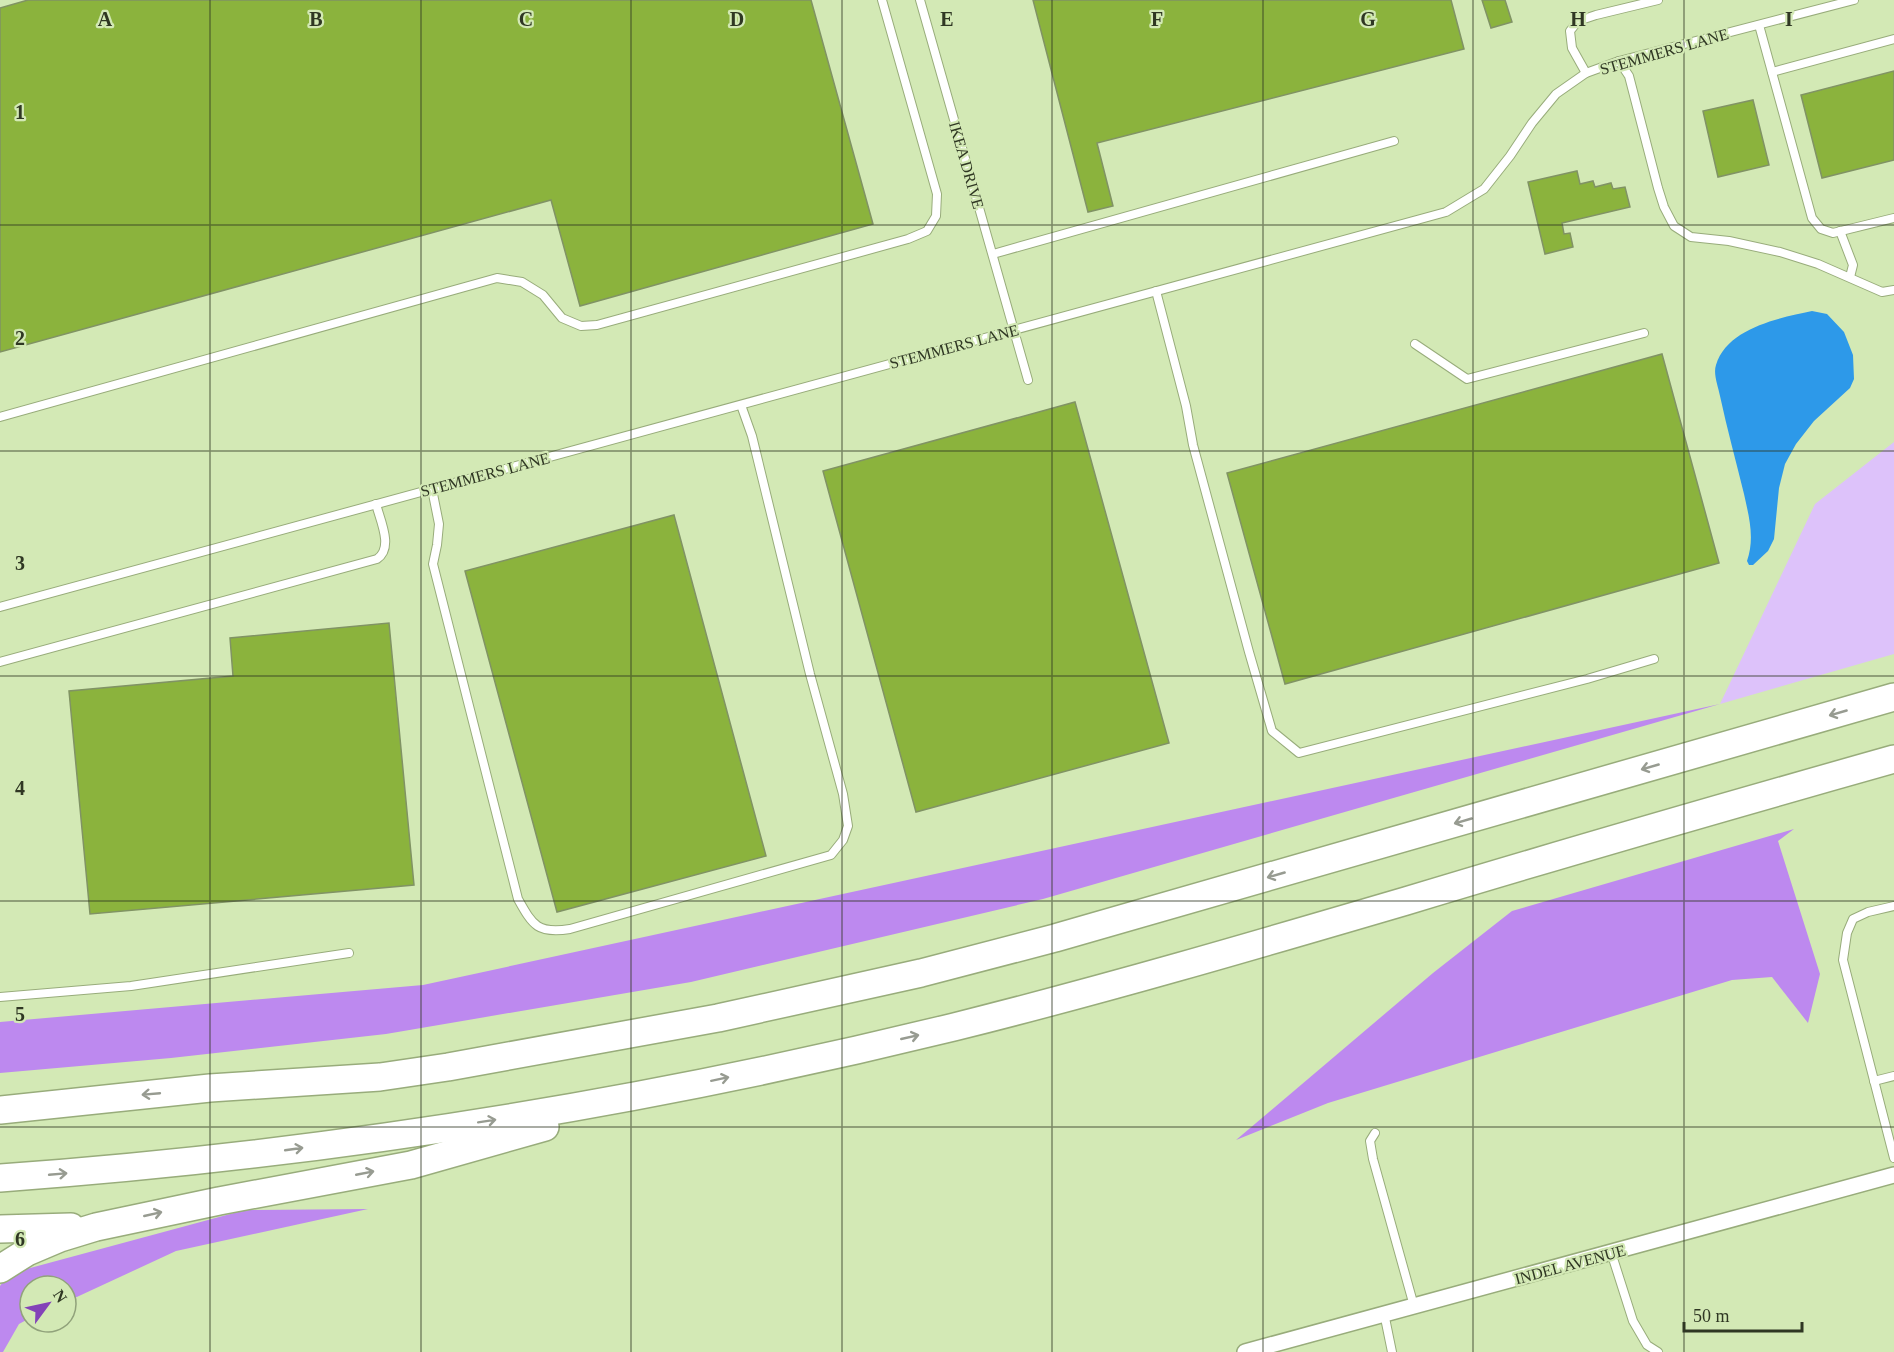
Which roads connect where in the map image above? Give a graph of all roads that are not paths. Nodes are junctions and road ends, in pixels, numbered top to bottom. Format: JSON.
{"nodes":[{"id":1,"x":882,"y":0,"type":"edge"},
{"id":2,"x":920,"y":0,"type":"edge"},
{"id":3,"x":1658,"y":0,"type":"edge"},
{"id":4,"x":1854,"y":0,"type":"edge"},
{"id":5,"x":1759,"y":25,"type":"junction"},
{"id":6,"x":1894,"y":39,"type":"edge"},
{"id":7,"x":1619,"y":62,"type":"junction"},
{"id":8,"x":1772,"y":72,"type":"junction"},
{"id":9,"x":1586,"y":73,"type":"junction"},
{"id":10,"x":1394,"y":141,"type":"dead end"},
{"id":11,"x":1894,"y":218,"type":"edge"},
{"id":12,"x":1840,"y":231,"type":"junction"},
{"id":13,"x":993,"y":254,"type":"junction"},
{"id":14,"x":1850,"y":277,"type":"junction"},
{"id":15,"x":1894,"y":290,"type":"edge"},
{"id":16,"x":1156,"y":291,"type":"junction"},
{"id":17,"x":1015,"y":330,"type":"junction"},
{"id":18,"x":1644,"y":333,"type":"dead end"},
{"id":19,"x":1415,"y":345,"type":"dead end"},
{"id":20,"x":1028,"y":380,"type":"dead end"},
{"id":21,"x":741,"y":405,"type":"junction"},
{"id":22,"x":0,"y":417,"type":"edge"},
{"id":23,"x":432,"y":489,"type":"junction"},
{"id":24,"x":376,"y":504,"type":"junction"},
{"id":25,"x":0,"y":607,"type":"edge"},
{"id":26,"x":1654,"y":659,"type":"dead end"},
{"id":27,"x":0,"y":662,"type":"edge"},
{"id":28,"x":1894,"y":697,"type":"edge"},
{"id":29,"x":1894,"y":759,"type":"edge"},
{"id":30,"x":1894,"y":906,"type":"edge"},
{"id":31,"x":349,"y":953,"type":"dead end"},
{"id":32,"x":0,"y":997,"type":"edge"},
{"id":33,"x":1894,"y":1076,"type":"edge"},
{"id":34,"x":1874,"y":1081,"type":"junction"},
{"id":35,"x":692,"y":1085,"type":"junction"},
{"id":36,"x":0,"y":1091,"type":"edge"},
{"id":37,"x":62,"y":1103,"type":"junction"},
{"id":38,"x":0,"y":1110,"type":"edge"},
{"id":39,"x":1375,"y":1133,"type":"dead end"},
{"id":40,"x":1894,"y":1158,"type":"edge"},
{"id":41,"x":1894,"y":1175,"type":"edge"},
{"id":42,"x":0,"y":1178,"type":"edge"},
{"id":43,"x":96,"y":1227,"type":"junction"},
{"id":44,"x":0,"y":1229,"type":"edge"},
{"id":45,"x":1611,"y":1252,"type":"junction"},
{"id":46,"x":0,"y":1269,"type":"edge"},
{"id":47,"x":1414,"y":1306,"type":"junction"},
{"id":48,"x":1384,"y":1313,"type":"junction"},
{"id":49,"x":1245,"y":1352,"type":"edge"},
{"id":50,"x":1392,"y":1352,"type":"edge"},
{"id":51,"x":1658,"y":1352,"type":"edge"}],
"edges":[{"from":1,"to":22,"type":"lane"},
{"from":2,"to":13,"type":"lane","name":"IKEA DRIVE"},
{"from":3,"to":9,"type":"lane"},
{"from":4,"to":5,"type":"lane","name":"STEMMERS LANE"},
{"from":5,"to":7,"type":"lane","name":"STEMMERS LANE"},
{"from":5,"to":8,"type":"lane"},
{"from":6,"to":8,"type":"lane"},
{"from":7,"to":9,"type":"lane","name":"STEMMERS LANE"},
{"from":7,"to":14,"type":"lane"},
{"from":8,"to":12,"type":"lane"},
{"from":9,"to":16,"type":"lane","name":"STEMMERS LANE"},
{"from":10,"to":13,"type":"lane"},
{"from":11,"to":12,"type":"lane"},
{"from":12,"to":14,"type":"lane"},
{"from":13,"to":17,"type":"lane","name":"IKEA DRIVE"},
{"from":14,"to":15,"type":"lane"},
{"from":16,"to":17,"type":"lane","name":"STEMMERS LANE"},
{"from":16,"to":26,"type":"lane"},
{"from":17,"to":20,"type":"lane","name":"IKEA DRIVE"},
{"from":17,"to":21,"type":"lane","name":"STEMMERS LANE"},
{"from":18,"to":19,"type":"lane"},
{"from":21,"to":23,"type":"lane","name":"STEMMERS LANE"},
{"from":21,"to":23,"type":"lane"},
{"from":23,"to":24,"type":"lane","name":"STEMMERS LANE"},
{"from":24,"to":25,"type":"lane","name":"STEMMERS LANE"},
{"from":24,"to":27,"type":"lane"},
{"from":28,"to":37,"type":"highway","one_way":true},
{"from":35,"to":29,"type":"highway","one_way":true},
{"from":30,"to":34,"type":"lane"},
{"from":31,"to":32,"type":"lane"},
{"from":33,"to":34,"type":"lane"},
{"from":34,"to":40,"type":"lane"},
{"from":42,"to":35,"type":"highway","one_way":true},
{"from":43,"to":35,"type":"highway","one_way":true},
{"from":36,"to":37,"type":"highway"},
{"from":37,"to":38,"type":"highway"},
{"from":39,"to":47,"type":"lane"},
{"from":41,"to":45,"type":"street","name":"INDEL AVENUE"},
{"from":43,"to":44,"type":"highway"},
{"from":43,"to":46,"type":"highway"},
{"from":45,"to":47,"type":"street","name":"INDEL AVENUE"},
{"from":45,"to":51,"type":"lane"},
{"from":47,"to":48,"type":"street","name":"INDEL AVENUE"},
{"from":48,"to":49,"type":"street","name":"INDEL AVENUE"},
{"from":48,"to":50,"type":"lane"}]}
